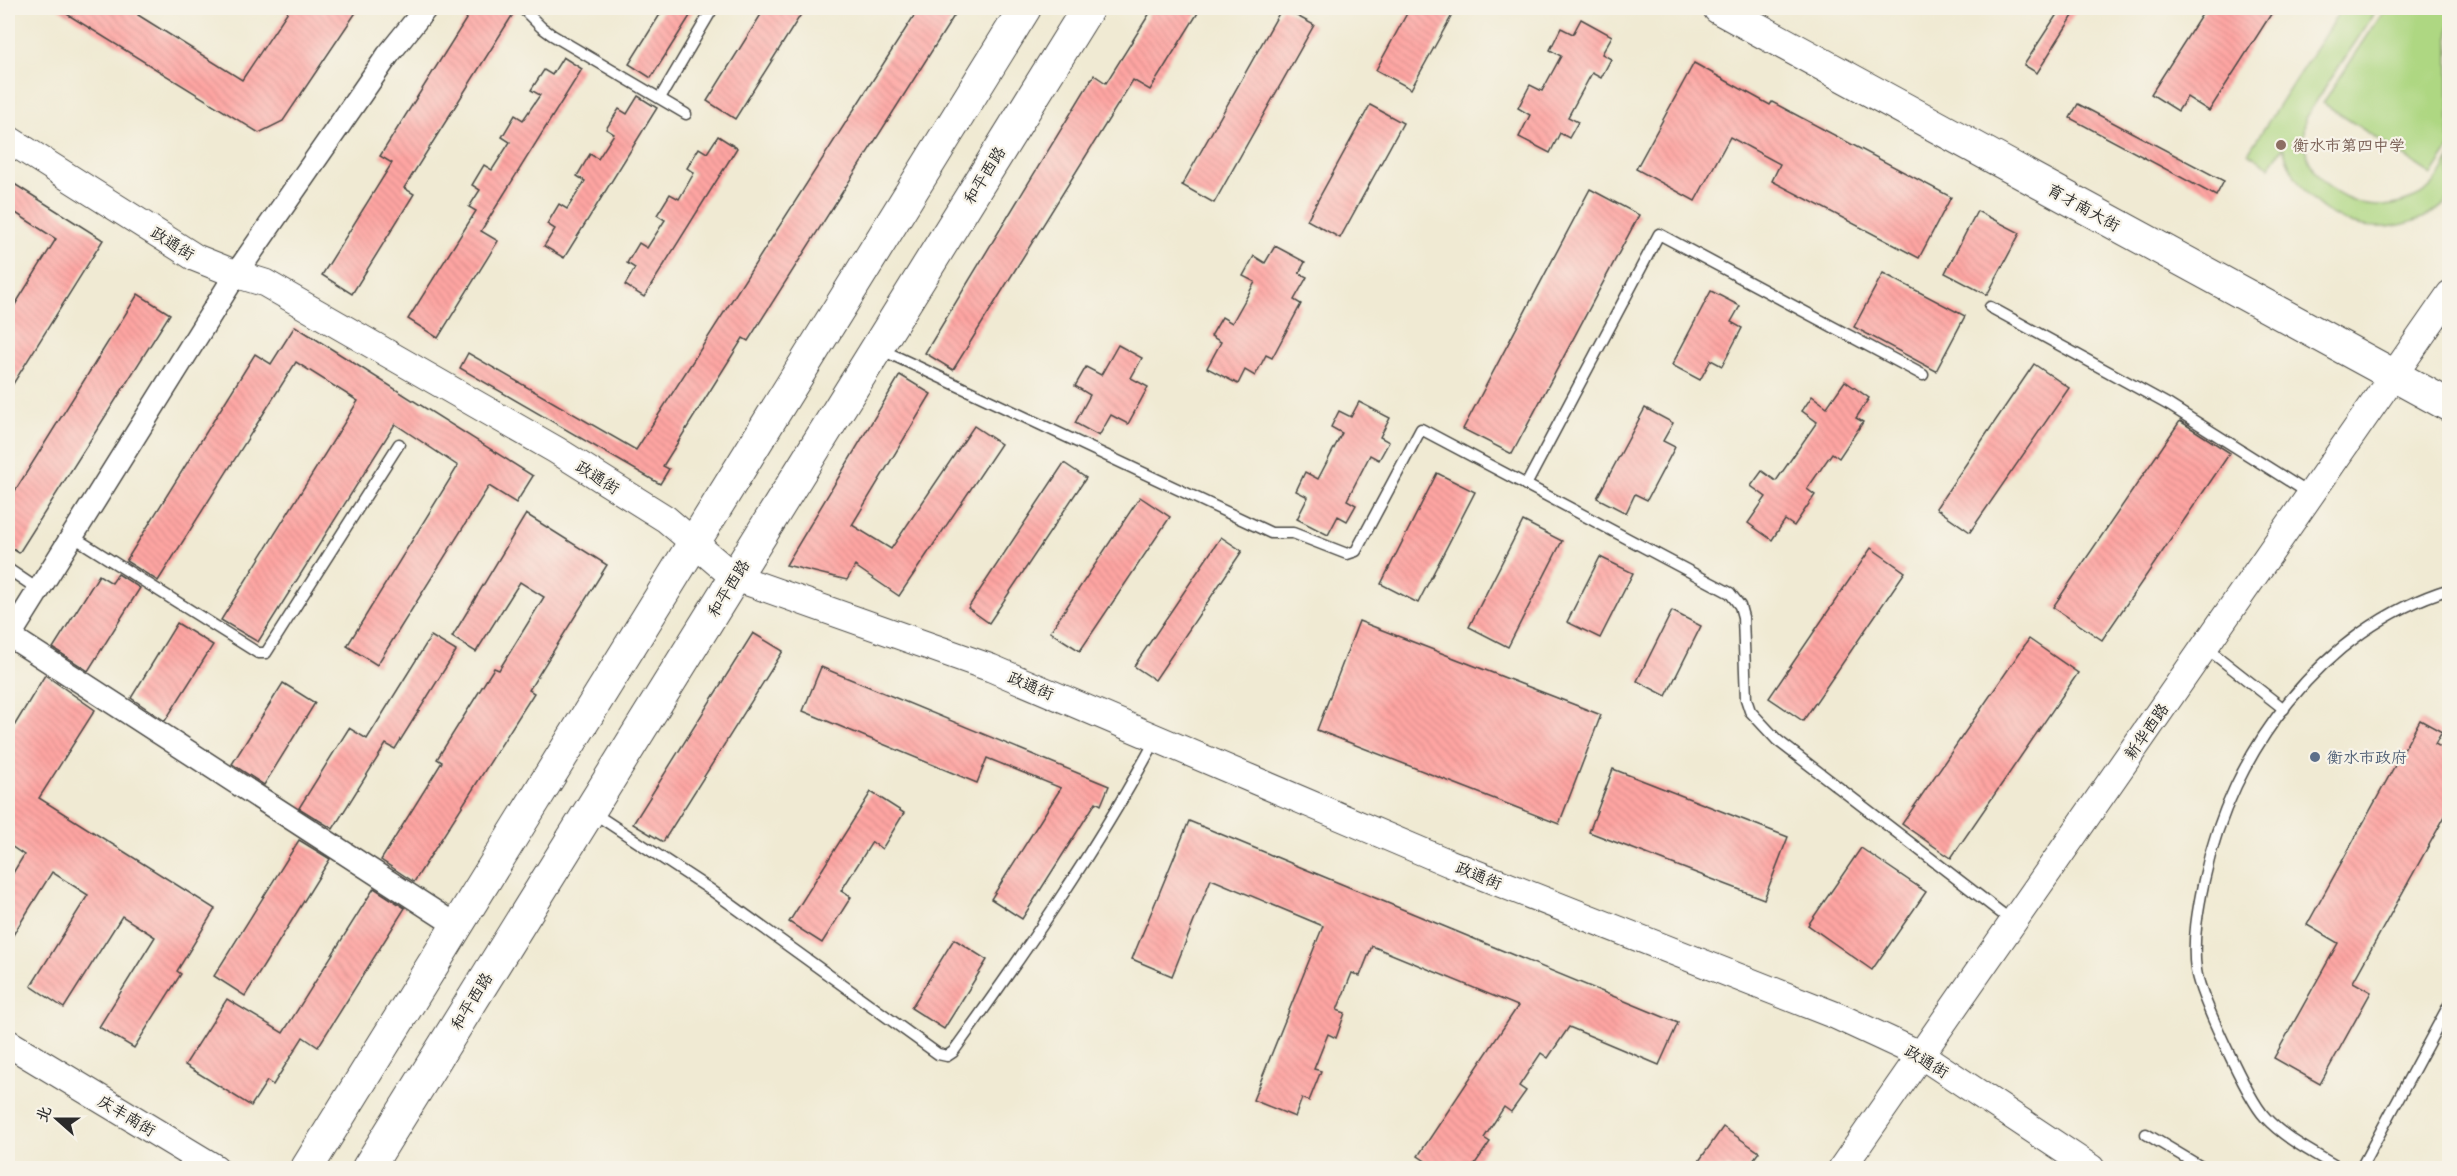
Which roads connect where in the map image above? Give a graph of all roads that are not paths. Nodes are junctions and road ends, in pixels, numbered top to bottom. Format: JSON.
{"nodes":[{"id":1,"x":426,"y":8,"type":"edge"},
{"id":2,"x":522,"y":8,"type":"edge"},
{"id":3,"x":713,"y":8,"type":"edge"},
{"id":4,"x":1025,"y":8,"type":"edge"},
{"id":5,"x":1088,"y":8,"type":"edge"},
{"id":6,"x":1719,"y":8,"type":"edge"},
{"id":7,"x":1761,"y":8,"type":"edge"},
{"id":8,"x":660,"y":98,"type":"junction"},
{"id":9,"x":686,"y":114,"type":"dead end"},
{"id":10,"x":8,"y":139,"type":"edge"},
{"id":11,"x":236,"y":274,"type":"junction"},
{"id":12,"x":2450,"y":294,"type":"edge"},
{"id":13,"x":1990,"y":308,"type":"dead end"},
{"id":14,"x":877,"y":347,"type":"junction"},
{"id":15,"x":2399,"y":367,"type":"junction"},
{"id":16,"x":1923,"y":375,"type":"dead end"},
{"id":17,"x":2450,"y":383,"type":"edge"},
{"id":18,"x":2450,"y":406,"type":"edge"},
{"id":19,"x":399,"y":444,"type":"dead end"},
{"id":20,"x":1526,"y":485,"type":"junction"},
{"id":21,"x":2310,"y":494,"type":"junction"},
{"id":22,"x":72,"y":536,"type":"junction"},
{"id":23,"x":694,"y":543,"type":"junction"},
{"id":24,"x":8,"y":569,"type":"edge"},
{"id":25,"x":734,"y":577,"type":"junction"},
{"id":26,"x":2450,"y":589,"type":"edge"},
{"id":27,"x":39,"y":590,"type":"junction"},
{"id":28,"x":9,"y":638,"type":"edge"},
{"id":29,"x":2205,"y":646,"type":"junction"},
{"id":30,"x":2284,"y":709,"type":"junction"},
{"id":31,"x":1157,"y":738,"type":"junction"},
{"id":32,"x":590,"y":810,"type":"junction"},
{"id":33,"x":2013,"y":922,"type":"junction"},
{"id":34,"x":457,"y":926,"type":"junction"},
{"id":35,"x":2450,"y":1003,"type":"edge"},
{"id":36,"x":8,"y":1042,"type":"edge"},
{"id":37,"x":1921,"y":1055,"type":"junction"},
{"id":38,"x":2146,"y":1134,"type":"dead end"},
{"id":39,"x":215,"y":1168,"type":"edge"},
{"id":40,"x":307,"y":1168,"type":"edge"},
{"id":41,"x":368,"y":1168,"type":"edge"},
{"id":42,"x":1842,"y":1168,"type":"edge"},
{"id":43,"x":2091,"y":1168,"type":"edge"},
{"id":44,"x":2203,"y":1168,"type":"edge"},
{"id":45,"x":2339,"y":1168,"type":"edge"},
{"id":46,"x":2361,"y":1168,"type":"edge"}],
"edges":[{"from":1,"to":11,"type":"street"},
{"from":2,"to":8,"type":"lane"},
{"from":3,"to":8,"type":"lane"},
{"from":4,"to":23,"type":"main road"},
{"from":5,"to":14,"type":"main road","name":"和平西路"},
{"from":6,"to":15,"type":"main road","name":"育才南大街"},
{"from":7,"to":15,"type":"main road","name":"育才南大街"},
{"from":8,"to":9,"type":"lane"},
{"from":10,"to":11,"type":"street","name":"政通街"},
{"from":11,"to":22,"type":"street"},
{"from":11,"to":23,"type":"street","name":"政通街"},
{"from":12,"to":15,"type":"street","name":"新华西路"},
{"from":13,"to":21,"type":"lane"},
{"from":14,"to":20,"type":"lane"},
{"from":14,"to":25,"type":"main road","name":"和平西路"},
{"from":15,"to":17,"type":"main road","name":"育才南大街"},
{"from":15,"to":18,"type":"main road","name":"育才南大街"},
{"from":15,"to":21,"type":"street","name":"新华西路"},
{"from":16,"to":20,"type":"lane"},
{"from":19,"to":22,"type":"lane"},
{"from":20,"to":33,"type":"lane"},
{"from":21,"to":29,"type":"street","name":"新华西路"},
{"from":22,"to":27,"type":"street"},
{"from":23,"to":25,"type":"street","name":"政通街"},
{"from":23,"to":34,"type":"main road"},
{"from":24,"to":27,"type":"lane"},
{"from":25,"to":31,"type":"street","name":"政通街"},
{"from":25,"to":32,"type":"main road","name":"和平西路"},
{"from":26,"to":30,"type":"lane"},
{"from":27,"to":28,"type":"street"},
{"from":28,"to":34,"type":"street"},
{"from":29,"to":30,"type":"lane"},
{"from":29,"to":33,"type":"street","name":"新华西路"},
{"from":30,"to":45,"type":"lane"},
{"from":31,"to":32,"type":"lane"},
{"from":31,"to":37,"type":"street","name":"政通街"},
{"from":32,"to":41,"type":"main road","name":"和平西路"},
{"from":33,"to":37,"type":"street","name":"新华西路"},
{"from":34,"to":40,"type":"main road"},
{"from":35,"to":46,"type":"lane"},
{"from":36,"to":39,"type":"street","name":"庆丰南街"},
{"from":37,"to":42,"type":"street","name":"新华西路"},
{"from":37,"to":43,"type":"street","name":"政通街"},
{"from":38,"to":44,"type":"lane"}]}
